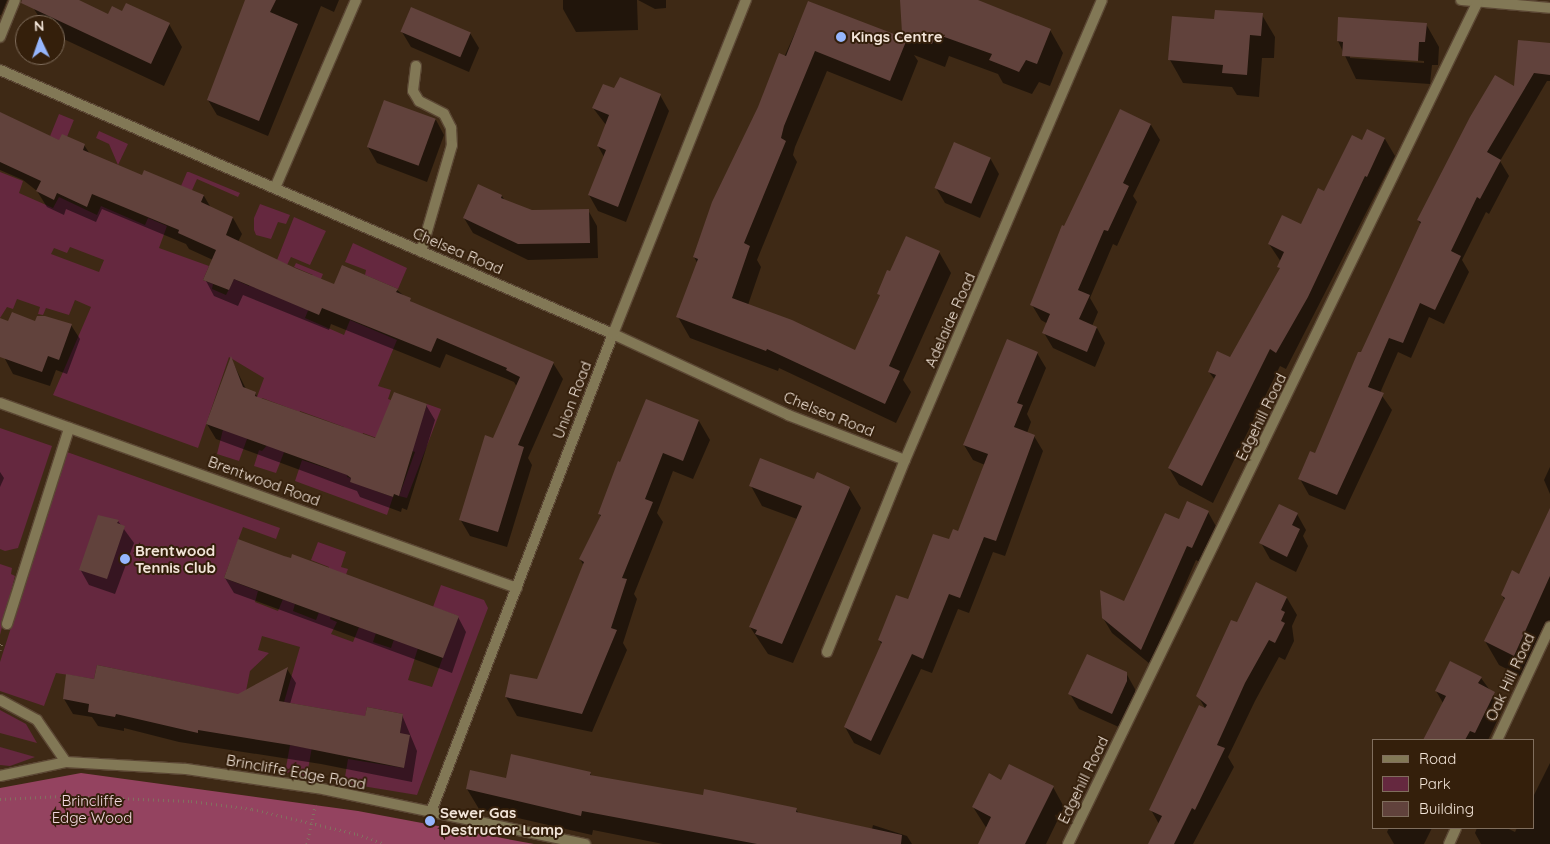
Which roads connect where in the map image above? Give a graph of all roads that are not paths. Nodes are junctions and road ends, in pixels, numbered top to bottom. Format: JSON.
{"nodes":[{"id":1,"x":15,"y":0,"type":"edge"},
{"id":2,"x":356,"y":0,"type":"edge"},
{"id":3,"x":746,"y":0,"type":"edge"},
{"id":4,"x":1102,"y":0,"type":"edge"},
{"id":5,"x":1462,"y":0,"type":"edge"},
{"id":6,"x":1478,"y":1,"type":"junction"},
{"id":7,"x":1550,"y":8,"type":"edge"},
{"id":8,"x":0,"y":37,"type":"edge"},
{"id":9,"x":416,"y":66,"type":"dead end"},
{"id":10,"x":0,"y":70,"type":"edge"},
{"id":11,"x":275,"y":188,"type":"junction"},
{"id":12,"x":421,"y":252,"type":"junction"},
{"id":13,"x":613,"y":334,"type":"junction"},
{"id":14,"x":0,"y":403,"type":"edge"},
{"id":15,"x":69,"y":428,"type":"junction"},
{"id":16,"x":905,"y":460,"type":"junction"},
{"id":17,"x":517,"y":588,"type":"junction"},
{"id":18,"x":7,"y":624,"type":"dead end"},
{"id":19,"x":1550,"y":627,"type":"edge"},
{"id":20,"x":827,"y":652,"type":"dead end"},
{"id":21,"x":0,"y":700,"type":"edge"},
{"id":22,"x":1497,"y":739,"type":"edge"},
{"id":23,"x":66,"y":762,"type":"junction"},
{"id":24,"x":0,"y":776,"type":"edge"},
{"id":25,"x":431,"y":812,"type":"junction"},
{"id":26,"x":1456,"y":829,"type":"edge"},
{"id":27,"x":585,"y":844,"type":"edge"},
{"id":28,"x":1068,"y":844,"type":"edge"},
{"id":29,"x":1449,"y":844,"type":"edge"}],
"edges":[{"from":1,"to":8,"type":"street"},
{"from":2,"to":11,"type":"street"},
{"from":3,"to":13,"type":"street","name":"Union Road"},
{"from":4,"to":16,"type":"street","name":"Adelaide Road"},
{"from":5,"to":6,"type":"street"},
{"from":6,"to":7,"type":"street"},
{"from":6,"to":28,"type":"street","name":"Edgehill Road"},
{"from":9,"to":12,"type":"street"},
{"from":10,"to":11,"type":"street","name":"Chelsea Road"},
{"from":11,"to":12,"type":"street","name":"Chelsea Road"},
{"from":12,"to":13,"type":"street","name":"Chelsea Road"},
{"from":13,"to":16,"type":"street","name":"Chelsea Road"},
{"from":13,"to":17,"type":"street","name":"Union Road"},
{"from":14,"to":15,"type":"street","name":"Brentwood Road"},
{"from":15,"to":17,"type":"street","name":"Brentwood Road"},
{"from":15,"to":18,"type":"street"},
{"from":16,"to":20,"type":"street","name":"Adelaide Road"},
{"from":17,"to":25,"type":"street","name":"Union Road"},
{"from":19,"to":22,"type":"street","name":"Oak Hill Road"},
{"from":21,"to":23,"type":"street"},
{"from":23,"to":24,"type":"street","name":"Brincliffe Edge Road"},
{"from":23,"to":25,"type":"street","name":"Brincliffe Edge Road"},
{"from":25,"to":27,"type":"street","name":"Brincliffe Edge Road"},
{"from":26,"to":29,"type":"street"}]}
